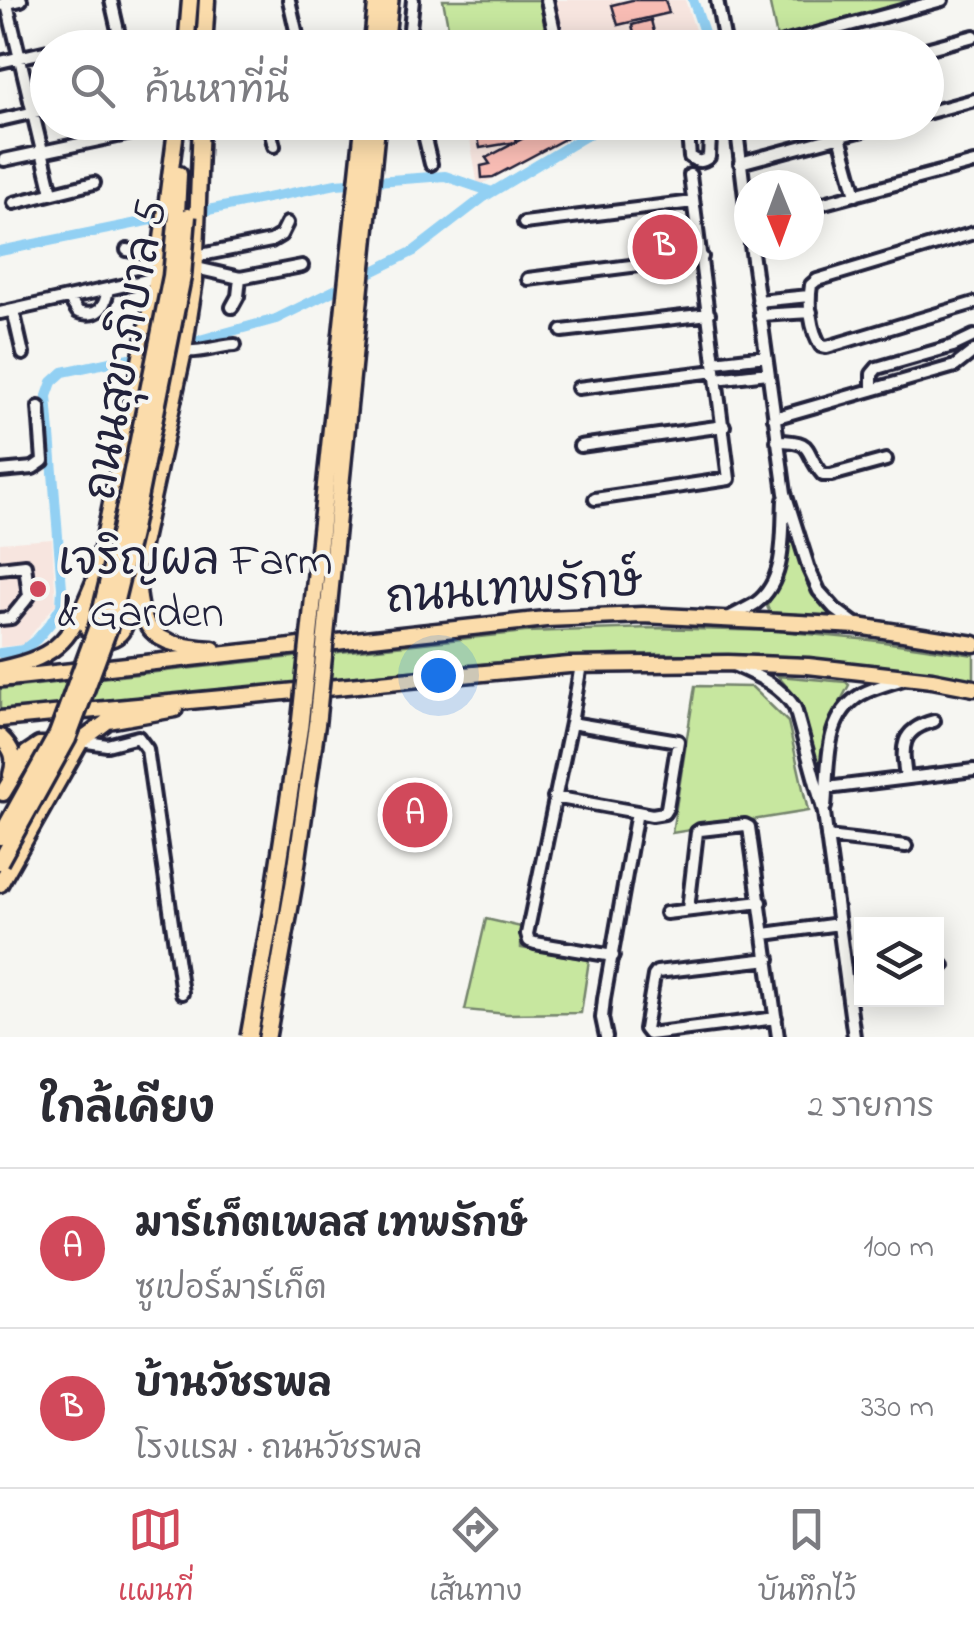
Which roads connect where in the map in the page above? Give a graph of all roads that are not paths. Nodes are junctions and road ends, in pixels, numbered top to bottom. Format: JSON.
{"nodes":[{"id":1,"x":21,"y":0,"type":"edge"},
{"id":2,"x":111,"y":0,"type":"edge"},
{"id":3,"x":190,"y":0,"type":"edge"},
{"id":4,"x":207,"y":0,"type":"edge"},
{"id":5,"x":289,"y":0,"type":"edge"},
{"id":6,"x":376,"y":0,"type":"edge"},
{"id":7,"x":390,"y":0,"type":"edge"},
{"id":8,"x":413,"y":0,"type":"edge"},
{"id":9,"x":547,"y":0,"type":"edge"},
{"id":10,"x":716,"y":0,"type":"edge"},
{"id":11,"x":942,"y":0,"type":"edge"},
{"id":12,"x":5,"y":3,"type":"edge"},
{"id":13,"x":118,"y":30,"type":"edge"},
{"id":14,"x":188,"y":30,"type":"edge"},
{"id":15,"x":205,"y":30,"type":"edge"},
{"id":16,"x":296,"y":30,"type":"edge"},
{"id":17,"x":374,"y":30,"type":"edge"},
{"id":18,"x":387,"y":30,"type":"edge"},
{"id":19,"x":410,"y":30,"type":"edge"},
{"id":20,"x":554,"y":30,"type":"edge"},
{"id":21,"x":722,"y":30,"type":"edge"},
{"id":22,"x":831,"y":30,"type":"edge"},
{"id":23,"x":974,"y":36,"type":"edge"},
{"id":24,"x":944,"y":44,"type":"edge"},
{"id":25,"x":30,"y":55,"type":"edge"},
{"id":26,"x":20,"y":57,"type":"junction"},
{"id":27,"x":0,"y":62,"type":"edge"},
{"id":28,"x":30,"y":99,"type":"edge"},
{"id":29,"x":974,"y":100,"type":"edge"},
{"id":30,"x":944,"y":108,"type":"edge"},
{"id":31,"x":30,"y":113,"type":"edge"},
{"id":32,"x":0,"y":120,"type":"edge"},
{"id":33,"x":39,"y":140,"type":"edge"},
{"id":34,"x":86,"y":140,"type":"edge"},
{"id":35,"x":177,"y":140,"type":"edge"},
{"id":36,"x":180,"y":140,"type":"edge"},
{"id":37,"x":196,"y":140,"type":"edge"},
{"id":38,"x":199,"y":140,"type":"edge"},
{"id":39,"x":272,"y":140,"type":"edge"},
{"id":40,"x":362,"y":140,"type":"edge"},
{"id":41,"x":375,"y":140,"type":"edge"},
{"id":42,"x":426,"y":140,"type":"edge"},
{"id":43,"x":689,"y":140,"type":"edge"},
{"id":44,"x":710,"y":140,"type":"edge"},
{"id":45,"x":738,"y":140,"type":"edge"},
{"id":46,"x":828,"y":140,"type":"edge"},
{"id":47,"x":841,"y":140,"type":"edge"},
{"id":48,"x":274,"y":146,"type":"dead end"},
{"id":49,"x":42,"y":151,"type":"junction"},
{"id":50,"x":4,"y":160,"type":"dead end"},
{"id":51,"x":740,"y":163,"type":"junction"},
{"id":52,"x":974,"y":163,"type":"edge"},
{"id":53,"x":432,"y":164,"type":"dead end"},
{"id":54,"x":741,"y":170,"type":"edge"},
{"id":55,"x":690,"y":175,"type":"dead end"},
{"id":56,"x":94,"y":183,"type":"dead end"},
{"id":57,"x":52,"y":193,"type":"junction"},
{"id":58,"x":856,"y":195,"type":"junction"},
{"id":59,"x":14,"y":202,"type":"dead end"},
{"id":60,"x":694,"y":202,"type":"junction"},
{"id":61,"x":824,"y":203,"type":"edge"},
{"id":62,"x":183,"y":215,"type":"junction"},
{"id":63,"x":287,"y":223,"type":"dead end"},
{"id":64,"x":524,"y":223,"type":"dead end"},
{"id":65,"x":974,"y":233,"type":"edge"},
{"id":66,"x":127,"y":250,"type":"dead end"},
{"id":67,"x":160,"y":256,"type":"junction"},
{"id":68,"x":702,"y":257,"type":"junction"},
{"id":69,"x":753,"y":260,"type":"edge"},
{"id":70,"x":196,"y":262,"type":"junction"},
{"id":71,"x":302,"y":266,"type":"dead end"},
{"id":72,"x":157,"y":278,"type":"junction"},
{"id":73,"x":240,"y":278,"type":"junction"},
{"id":74,"x":528,"y":279,"type":"dead end"},
{"id":75,"x":108,"y":289,"type":"junction"},
{"id":76,"x":809,"y":296,"type":"junction"},
{"id":77,"x":69,"y":298,"type":"junction"},
{"id":78,"x":758,"y":301,"type":"junction"},
{"id":79,"x":974,"y":302,"type":"edge"},
{"id":80,"x":232,"y":308,"type":"dead end"},
{"id":81,"x":12,"y":310,"type":"junction"},
{"id":82,"x":811,"y":312,"type":"junction"},
{"id":83,"x":0,"y":313,"type":"edge"},
{"id":84,"x":709,"y":314,"type":"junction"},
{"id":85,"x":760,"y":315,"type":"junction"},
{"id":86,"x":562,"y":331,"type":"dead end"},
{"id":87,"x":974,"y":336,"type":"edge"},
{"id":88,"x":234,"y":345,"type":"dead end"},
{"id":89,"x":184,"y":351,"type":"junction"},
{"id":90,"x":974,"y":351,"type":"edge"},
{"id":91,"x":23,"y":354,"type":"dead end"},
{"id":92,"x":766,"y":356,"type":"junction"},
{"id":93,"x":715,"y":371,"type":"junction"},
{"id":94,"x":768,"y":373,"type":"junction"},
{"id":95,"x":578,"y":388,"type":"dead end"},
{"id":96,"x":872,"y":390,"type":"junction"},
{"id":97,"x":40,"y":407,"type":"dead end"},
{"id":98,"x":774,"y":418,"type":"junction"},
{"id":99,"x":724,"y":426,"type":"junction"},
{"id":100,"x":777,"y":441,"type":"junction"},
{"id":101,"x":580,"y":446,"type":"dead end"},
{"id":102,"x":886,"y":460,"type":"dead end"},
{"id":103,"x":0,"y":471,"type":"edge"},
{"id":104,"x":785,"y":494,"type":"junction"},
{"id":105,"x":595,"y":499,"type":"dead end"},
{"id":106,"x":0,"y":568,"type":"edge"},
{"id":107,"x":137,"y":568,"type":"junction"},
{"id":108,"x":96,"y":577,"type":"junction"},
{"id":109,"x":0,"y":619,"type":"edge"},
{"id":110,"x":727,"y":619,"type":"junction"},
{"id":111,"x":858,"y":626,"type":"junction"},
{"id":112,"x":974,"y":644,"type":"edge"},
{"id":113,"x":254,"y":651,"type":"junction"},
{"id":114,"x":728,"y":663,"type":"junction"},
{"id":115,"x":581,"y":664,"type":"junction"},
{"id":116,"x":0,"y":669,"type":"edge"},
{"id":117,"x":908,"y":678,"type":"junction"},
{"id":118,"x":0,"y":679,"type":"edge"},
{"id":119,"x":974,"y":688,"type":"edge"},
{"id":120,"x":255,"y":694,"type":"junction"},
{"id":121,"x":0,"y":719,"type":"edge"},
{"id":122,"x":934,"y":722,"type":"dead end"},
{"id":123,"x":571,"y":724,"type":"junction"},
{"id":124,"x":4,"y":741,"type":"edge"},
{"id":125,"x":81,"y":741,"type":"junction"},
{"id":126,"x":65,"y":770,"type":"junction"},
{"id":127,"x":974,"y":770,"type":"edge"},
{"id":128,"x":906,"y":778,"type":"junction"},
{"id":129,"x":827,"y":788,"type":"junction"},
{"id":130,"x":1,"y":795,"type":"edge"},
{"id":131,"x":554,"y":798,"type":"junction"},
{"id":132,"x":638,"y":812,"type":"junction"},
{"id":133,"x":824,"y":814,"type":"junction"},
{"id":134,"x":0,"y":837,"type":"edge"},
{"id":135,"x":827,"y":838,"type":"junction"},
{"id":136,"x":906,"y":846,"type":"dead end"},
{"id":137,"x":0,"y":862,"type":"edge"},
{"id":138,"x":0,"y":884,"type":"edge"},
{"id":139,"x":761,"y":902,"type":"junction"},
{"id":140,"x":688,"y":909,"type":"junction"},
{"id":141,"x":666,"y":913,"type":"dead end"},
{"id":142,"x":839,"y":924,"type":"junction"},
{"id":143,"x":766,"y":934,"type":"junction"},
{"id":144,"x":612,"y":956,"type":"junction"},
{"id":145,"x":769,"y":959,"type":"junction"},
{"id":146,"x":182,"y":992,"type":"dead end"},
{"id":147,"x":776,"y":1018,"type":"junction"},
{"id":148,"x":249,"y":1037,"type":"edge"},
{"id":149,"x":266,"y":1037,"type":"edge"},
{"id":150,"x":606,"y":1037,"type":"edge"},
{"id":151,"x":778,"y":1037,"type":"edge"},
{"id":152,"x":854,"y":1037,"type":"edge"}],
"edges":[{"from":1,"to":12,"type":"street"},
{"from":2,"to":13,"type":"street"},
{"from":3,"to":14,"type":"main road"},
{"from":4,"to":15,"type":"main road"},
{"from":5,"to":16,"type":"street"},
{"from":6,"to":17,"type":"highway"},
{"from":7,"to":18,"type":"highway"},
{"from":8,"to":19,"type":"street"},
{"from":9,"to":20,"type":"street"},
{"from":10,"to":21,"type":"street"},
{"from":11,"to":22,"type":"street"},
{"from":12,"to":26,"type":"street"},
{"from":23,"to":24,"type":"street"},
{"from":25,"to":26,"type":"street"},
{"from":26,"to":27,"type":"street"},
{"from":26,"to":28,"type":"street"},
{"from":29,"to":30,"type":"street"},
{"from":31,"to":32,"type":"street"},
{"from":33,"to":49,"type":"street"},
{"from":34,"to":49,"type":"street"},
{"from":35,"to":67,"type":"main road","name":"ถนนสุขาภิบาล 5"},
{"from":36,"to":62,"type":"main road","name":"ถนนสุขาภิบาล 5"},
{"from":37,"to":62,"type":"main road","name":"ถนนสุขาภิบาล 5"},
{"from":38,"to":70,"type":"main road","name":"ถนนสุขาภิบาล 5"},
{"from":39,"to":48,"type":"street"},
{"from":40,"to":148,"type":"highway","bridge":true},
{"from":41,"to":149,"type":"highway","bridge":true},
{"from":42,"to":53,"type":"street"},
{"from":43,"to":44,"type":"street"},
{"from":45,"to":51,"type":"street"},
{"from":46,"to":51,"type":"street"},
{"from":47,"to":58,"type":"street"},
{"from":49,"to":50,"type":"street"},
{"from":49,"to":57,"type":"street"},
{"from":51,"to":54,"type":"street"},
{"from":52,"to":58,"type":"street"},
{"from":55,"to":60,"type":"street"},
{"from":56,"to":57,"type":"street"},
{"from":57,"to":59,"type":"street"},
{"from":58,"to":61,"type":"street"},
{"from":60,"to":64,"type":"street"},
{"from":60,"to":68,"type":"street"},
{"from":62,"to":134,"type":"main road","name":"ถนนสุขาภิบาล 5","bridge":true},
{"from":62,"to":137,"type":"main road","name":"ถนนสุขาภิบาล 5","bridge":true},
{"from":63,"to":70,"type":"street"},
{"from":65,"to":76,"type":"street"},
{"from":66,"to":67,"type":"street"},
{"from":67,"to":72,"type":"main road","name":"ถนนสุขาภิบาล 5"},
{"from":68,"to":74,"type":"street"},
{"from":68,"to":84,"type":"street"},
{"from":69,"to":78,"type":"street"},
{"from":70,"to":73,"type":"street"},
{"from":70,"to":89,"type":"main road","name":"ถนนสุขาภิบาล 5"},
{"from":71,"to":73,"type":"street"},
{"from":72,"to":75,"type":"street"},
{"from":72,"to":108,"type":"main road","name":"ถนนสุขาภิบาล 5"},
{"from":73,"to":80,"type":"street"},
{"from":75,"to":77,"type":"street"},
{"from":75,"to":77,"type":"street"},
{"from":76,"to":78,"type":"street"},
{"from":76,"to":82,"type":"street"},
{"from":77,"to":81,"type":"street"},
{"from":78,"to":85,"type":"street"},
{"from":79,"to":82,"type":"street"},
{"from":81,"to":83,"type":"street"},
{"from":81,"to":91,"type":"street"},
{"from":82,"to":85,"type":"street"},
{"from":84,"to":86,"type":"street"},
{"from":84,"to":93,"type":"street"},
{"from":85,"to":92,"type":"street"},
{"from":87,"to":96,"type":"street"},
{"from":88,"to":89,"type":"street"},
{"from":89,"to":107,"type":"main road","name":"ถนนสุขาภิบาล 5"},
{"from":90,"to":96,"type":"street"},
{"from":92,"to":93,"type":"street"},
{"from":92,"to":94,"type":"street"},
{"from":93,"to":94,"type":"street"},
{"from":93,"to":95,"type":"street"},
{"from":93,"to":99,"type":"street"},
{"from":94,"to":98,"type":"street"},
{"from":96,"to":98,"type":"street"},
{"from":97,"to":103,"type":"street"},
{"from":98,"to":100,"type":"street"},
{"from":99,"to":101,"type":"street"},
{"from":99,"to":105,"type":"street"},
{"from":100,"to":102,"type":"street"},
{"from":100,"to":104,"type":"street"},
{"from":104,"to":110,"type":"street"},
{"from":104,"to":111,"type":"street"},
{"from":106,"to":109,"type":"street"},
{"from":107,"to":108,"type":"main road"},
{"from":107,"to":113,"type":"main road","name":"ถนนสุขาภิบาล 5"},
{"from":108,"to":116,"type":"main road","name":"ถนนสุขาภิบาล 5"},
{"from":110,"to":111,"type":"main road","name":"ถนนเทพรักษ์"},
{"from":110,"to":113,"type":"main road","name":"ถนนเทพรักษ์"},
{"from":111,"to":112,"type":"main road","name":"ถนนเทพรักษ์"},
{"from":113,"to":118,"type":"main road","name":"ถนนเทพรักษ์"},
{"from":114,"to":115,"type":"main road","name":"ถนนเทพรักษ์"},
{"from":114,"to":117,"type":"main road","name":"ถนนเทพรักษ์"},
{"from":114,"to":133,"type":"street"},
{"from":115,"to":120,"type":"main road","name":"ถนนเทพรักษ์"},
{"from":115,"to":123,"type":"street"},
{"from":117,"to":119,"type":"main road","name":"ถนนเทพรักษ์"},
{"from":117,"to":129,"type":"street"},
{"from":120,"to":121,"type":"main road","name":"ถนนเทพรักษ์"},
{"from":120,"to":125,"type":"main road"},
{"from":122,"to":128,"type":"street"},
{"from":123,"to":131,"type":"street"},
{"from":123,"to":132,"type":"street"},
{"from":124,"to":130,"type":"main road"},
{"from":125,"to":126,"type":"main road"},
{"from":125,"to":146,"type":"street"},
{"from":126,"to":130,"type":"main road"},
{"from":126,"to":138,"type":"main road"},
{"from":127,"to":128,"type":"street"},
{"from":128,"to":129,"type":"street"},
{"from":129,"to":133,"type":"street"},
{"from":131,"to":132,"type":"street"},
{"from":131,"to":144,"type":"street"},
{"from":132,"to":144,"type":"street"},
{"from":133,"to":135,"type":"street"},
{"from":135,"to":136,"type":"street"},
{"from":135,"to":142,"type":"street"},
{"from":139,"to":140,"type":"street"},
{"from":139,"to":140,"type":"street"},
{"from":139,"to":143,"type":"street"},
{"from":140,"to":141,"type":"street"},
{"from":142,"to":143,"type":"street"},
{"from":142,"to":152,"type":"street"},
{"from":143,"to":145,"type":"street"},
{"from":144,"to":150,"type":"street"},
{"from":145,"to":147,"type":"street"},
{"from":145,"to":147,"type":"street"},
{"from":147,"to":151,"type":"street"}]}
